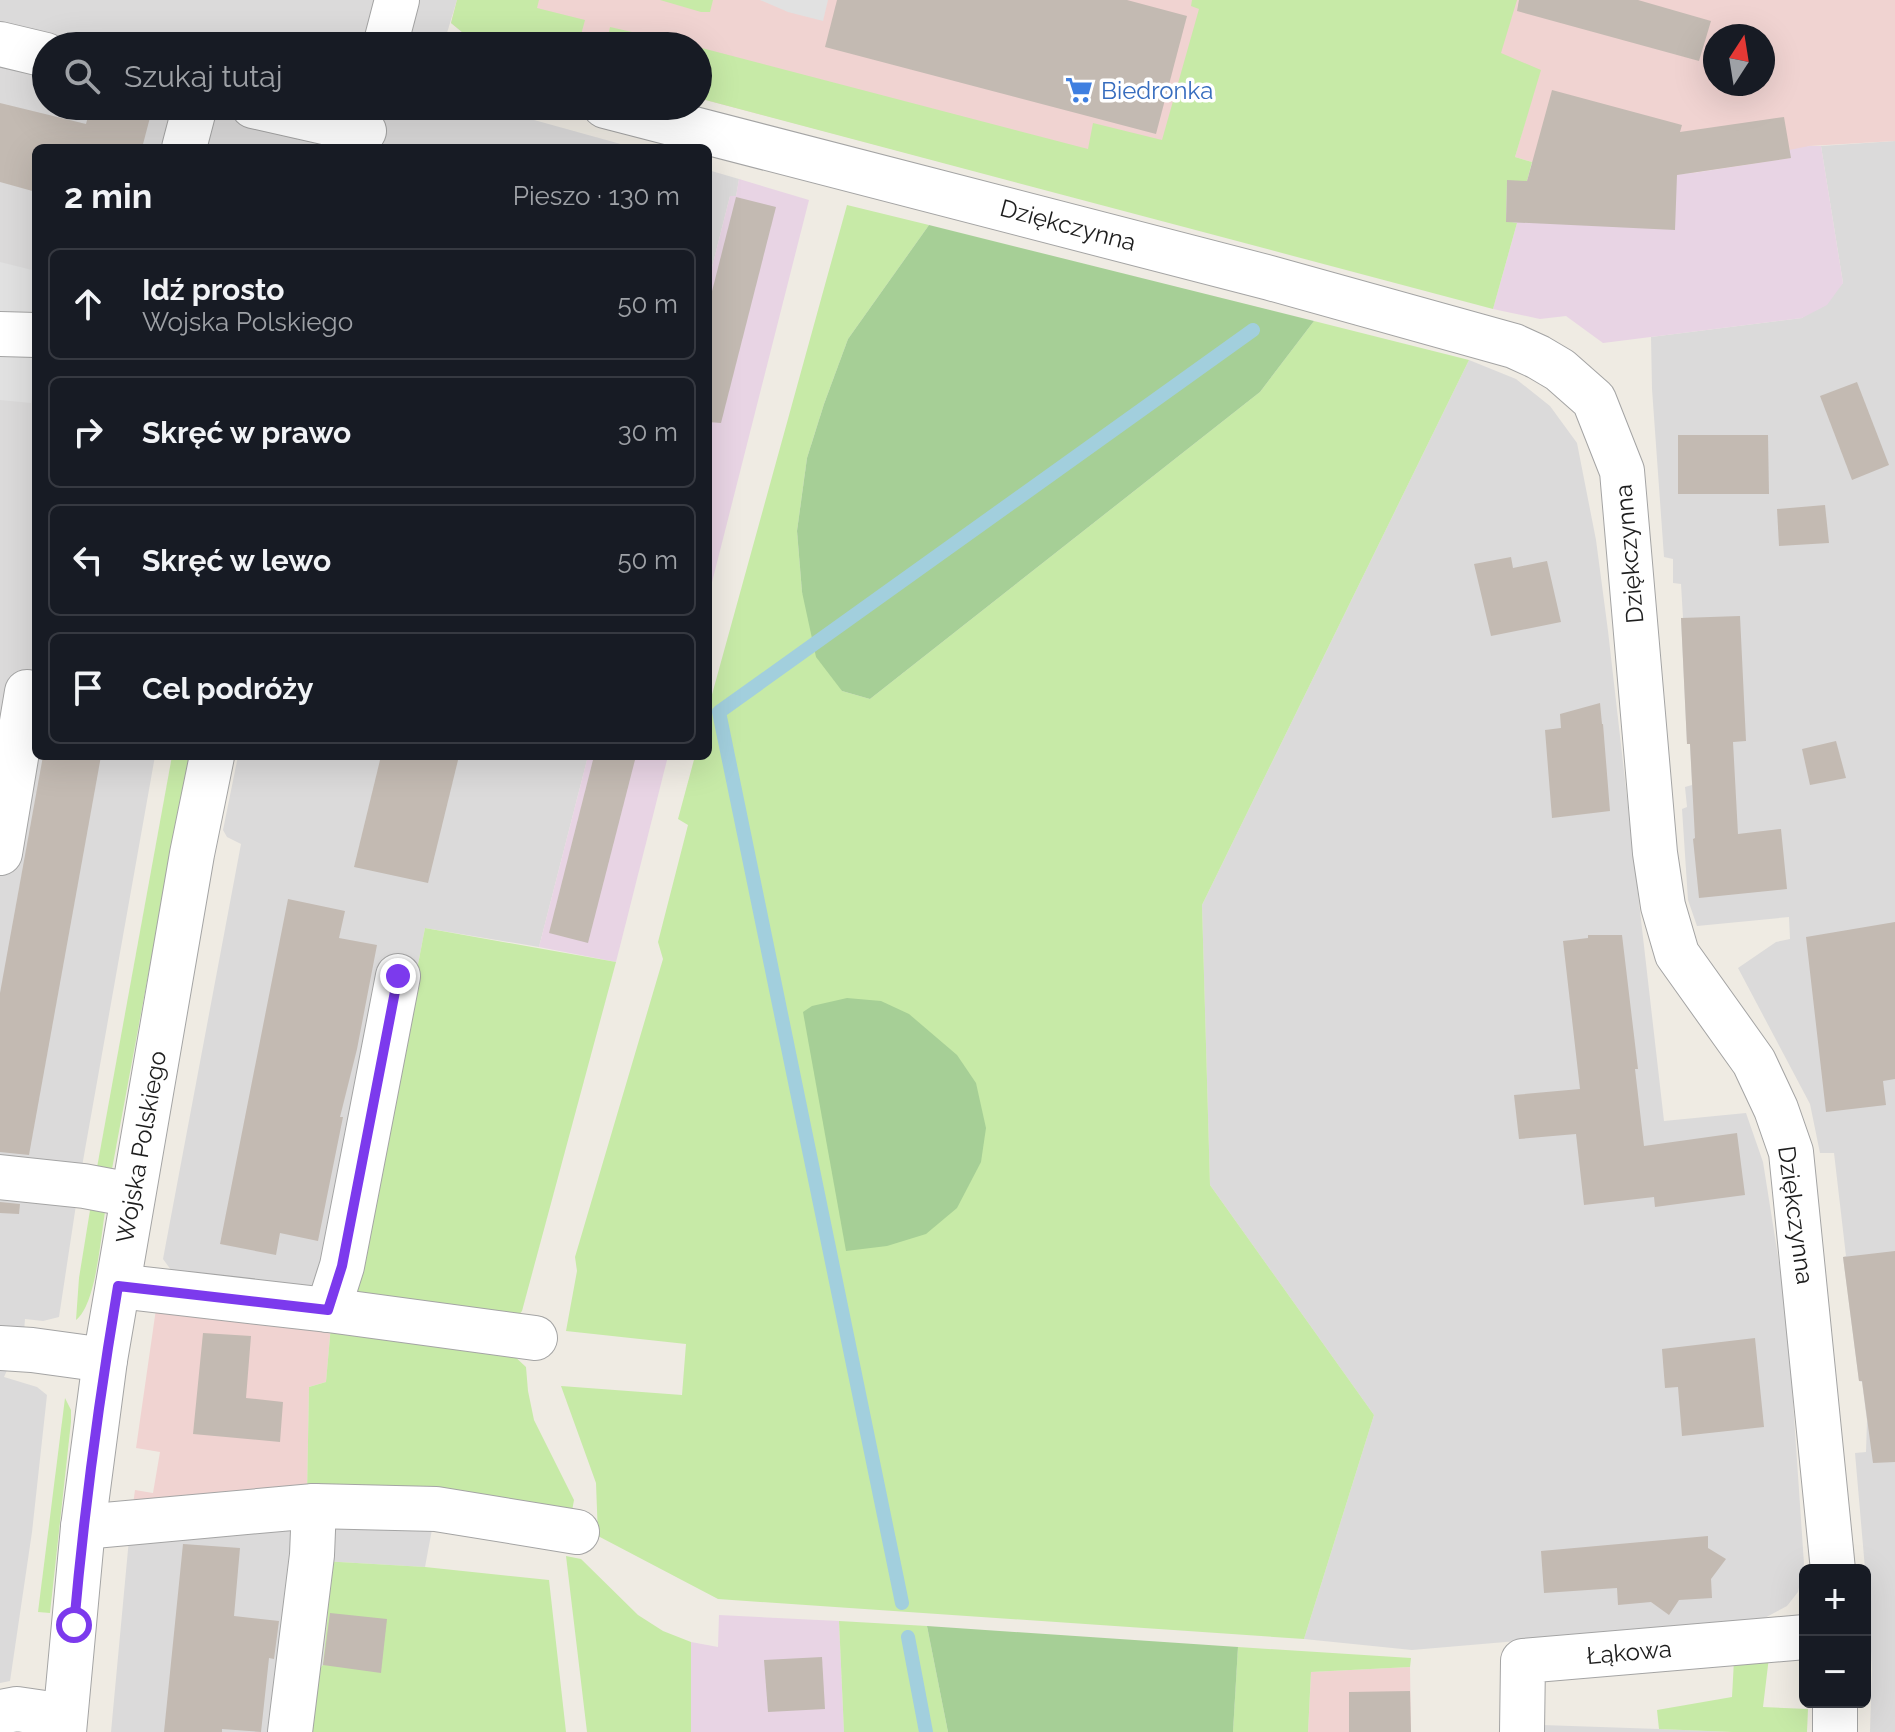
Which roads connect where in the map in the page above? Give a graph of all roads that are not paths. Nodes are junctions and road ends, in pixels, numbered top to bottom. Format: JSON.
{"nodes":[{"id":1,"x":397,"y":0,"type":"edge"},
{"id":2,"x":389,"y":32,"type":"edge"},
{"id":3,"x":0,"y":44,"type":"edge"},
{"id":4,"x":32,"y":52,"type":"edge"},
{"id":5,"x":191,"y":120,"type":"edge"},
{"id":6,"x":324,"y":120,"type":"edge"},
{"id":7,"x":659,"y":120,"type":"edge"},
{"id":8,"x":364,"y":128,"type":"edge"},
{"id":9,"x":185,"y":144,"type":"edge"},
{"id":10,"x":0,"y":334,"type":"edge"},
{"id":11,"x":32,"y":335,"type":"edge"},
{"id":12,"x":21,"y":692,"type":"edge"},
{"id":13,"x":211,"y":760,"type":"edge"},
{"id":14,"x":0,"y":853,"type":"edge"},
{"id":15,"x":398,"y":976,"type":"dead end"},
{"id":16,"x":0,"y":1177,"type":"edge"},
{"id":17,"x":132,"y":1195,"type":"junction"},
{"id":18,"x":118,"y":1286,"type":"junction"},
{"id":19,"x":328,"y":1310,"type":"junction"},
{"id":20,"x":535,"y":1338,"type":"dead end"},
{"id":21,"x":0,"y":1348,"type":"edge"},
{"id":22,"x":105,"y":1360,"type":"junction"},
{"id":23,"x":314,"y":1506,"type":"junction"},
{"id":24,"x":83,"y":1527,"type":"junction"},
{"id":25,"x":577,"y":1532,"type":"dead end"},
{"id":26,"x":1832,"y":1564,"type":"edge"},
{"id":27,"x":1799,"y":1638,"type":"edge"},
{"id":28,"x":1835,"y":1708,"type":"edge"},
{"id":29,"x":0,"y":1712,"type":"edge"},
{"id":30,"x":64,"y":1724,"type":"edge"},
{"id":31,"x":290,"y":1732,"type":"edge"},
{"id":32,"x":1522,"y":1732,"type":"edge"},
{"id":33,"x":1835,"y":1732,"type":"edge"}],
"edges":[{"from":1,"to":2,"type":"street"},
{"from":3,"to":4,"type":"street"},
{"from":5,"to":9,"type":"street"},
{"from":6,"to":8,"type":"street"},
{"from":7,"to":26,"type":"street","name":"Dziękczynna"},
{"from":10,"to":11,"type":"street"},
{"from":12,"to":14,"type":"street"},
{"from":13,"to":17,"type":"street","name":"Wojska Polskiego"},
{"from":15,"to":19,"type":"street"},
{"from":16,"to":17,"type":"street"},
{"from":17,"to":18,"type":"street","name":"Wojska Polskiego"},
{"from":18,"to":19,"type":"street"},
{"from":18,"to":22,"type":"street","name":"Wojska Polskiego"},
{"from":19,"to":20,"type":"street"},
{"from":21,"to":22,"type":"street"},
{"from":22,"to":24,"type":"street","name":"Wojska Polskiego"},
{"from":23,"to":24,"type":"street"},
{"from":23,"to":25,"type":"street"},
{"from":23,"to":31,"type":"street"},
{"from":24,"to":30,"type":"street","name":"Wojska Polskiego"},
{"from":27,"to":32,"type":"street","name":"Łąkowa"},
{"from":28,"to":33,"type":"street"},
{"from":29,"to":30,"type":"street"}]}
